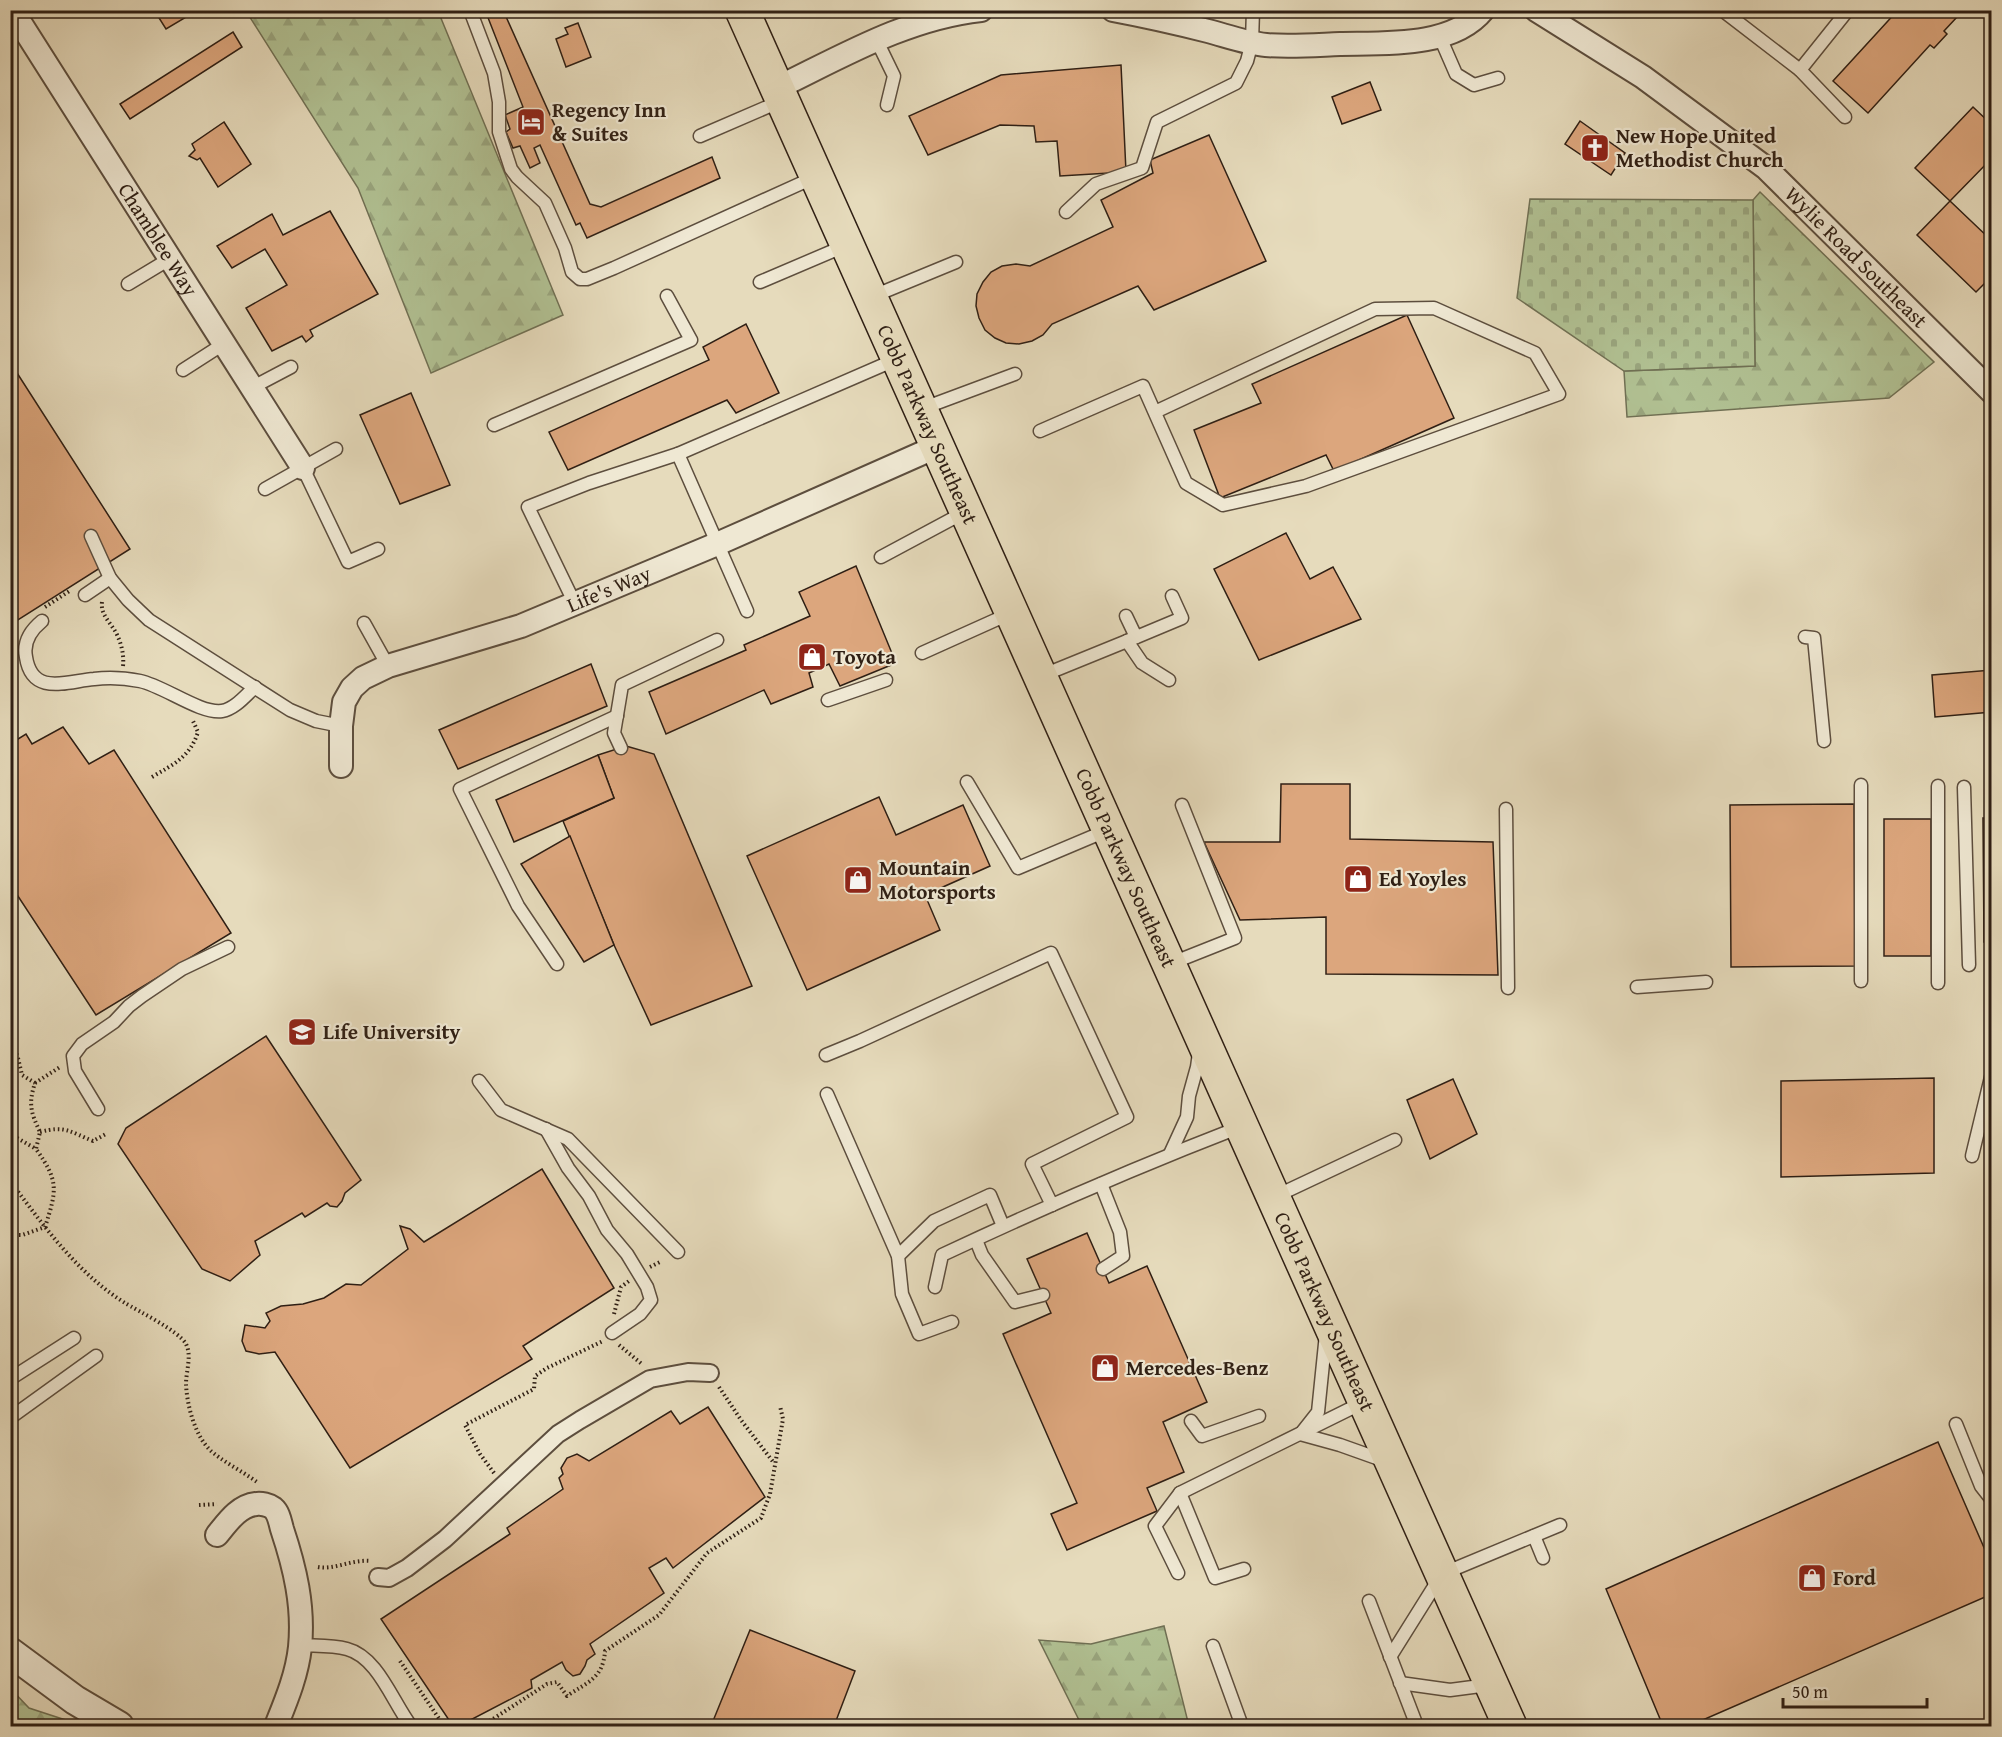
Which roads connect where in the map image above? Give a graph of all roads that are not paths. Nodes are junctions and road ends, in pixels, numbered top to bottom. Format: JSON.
{"nodes":[{"id":1,"x":12,"y":10,"type":"edge"},
{"id":2,"x":470,"y":10,"type":"edge"},
{"id":3,"x":742,"y":10,"type":"edge"},
{"id":4,"x":981,"y":10,"type":"edge"},
{"id":5,"x":1113,"y":10,"type":"edge"},
{"id":6,"x":1253,"y":10,"type":"edge"},
{"id":7,"x":1483,"y":10,"type":"edge"},
{"id":8,"x":1536,"y":10,"type":"edge"},
{"id":9,"x":1722,"y":10,"type":"edge"},
{"id":10,"x":1848,"y":10,"type":"edge"},
{"id":11,"x":1439,"y":35,"type":"junction"},
{"id":12,"x":876,"y":39,"type":"junction"},
{"id":13,"x":1252,"y":42,"type":"junction"},
{"id":14,"x":1800,"y":70,"type":"junction"},
{"id":15,"x":1498,"y":78,"type":"dead end"},
{"id":16,"x":780,"y":94,"type":"junction"},
{"id":17,"x":887,"y":105,"type":"dead end"},
{"id":18,"x":1845,"y":117,"type":"dead end"},
{"id":19,"x":700,"y":136,"type":"dead end"},
{"id":20,"x":816,"y":176,"type":"junction"},
{"id":21,"x":1066,"y":212,"type":"dead end"},
{"id":22,"x":847,"y":245,"type":"junction"},
{"id":23,"x":171,"y":258,"type":"junction"},
{"id":24,"x":956,"y":262,"type":"dead end"},
{"id":25,"x":760,"y":282,"type":"dead end"},
{"id":26,"x":128,"y":284,"type":"dead end"},
{"id":27,"x":667,"y":296,"type":"dead end"},
{"id":28,"x":870,"y":297,"type":"junction"},
{"id":29,"x":225,"y":343,"type":"junction"},
{"id":30,"x":898,"y":359,"type":"junction"},
{"id":31,"x":291,"y":367,"type":"dead end"},
{"id":32,"x":183,"y":370,"type":"dead end"},
{"id":33,"x":1015,"y":374,"type":"dead end"},
{"id":34,"x":253,"y":387,"type":"junction"},
{"id":35,"x":1992,"y":392,"type":"edge"},
{"id":36,"x":919,"y":410,"type":"junction"},
{"id":37,"x":1155,"y":412,"type":"junction"},
{"id":38,"x":494,"y":425,"type":"dead end"},
{"id":39,"x":1041,"y":431,"type":"dead end"},
{"id":40,"x":936,"y":447,"type":"junction"},
{"id":41,"x":336,"y":449,"type":"dead end"},
{"id":42,"x":678,"y":454,"type":"junction"},
{"id":43,"x":303,"y":468,"type":"junction"},
{"id":44,"x":264,"y":489,"type":"dead end"},
{"id":45,"x":966,"y":511,"type":"junction"},
{"id":46,"x":91,"y":536,"type":"dead end"},
{"id":47,"x":717,"y":544,"type":"junction"},
{"id":48,"x":378,"y":549,"type":"dead end"},
{"id":49,"x":880,"y":557,"type":"dead end"},
{"id":50,"x":108,"y":580,"type":"junction"},
{"id":51,"x":85,"y":595,"type":"dead end"},
{"id":52,"x":1172,"y":596,"type":"dead end"},
{"id":53,"x":575,"y":604,"type":"junction"},
{"id":54,"x":747,"y":611,"type":"dead end"},
{"id":55,"x":1011,"y":612,"type":"junction"},
{"id":56,"x":1126,"y":616,"type":"dead end"},
{"id":57,"x":42,"y":621,"type":"dead end"},
{"id":58,"x":364,"y":623,"type":"dead end"},
{"id":59,"x":1805,"y":637,"type":"dead end"},
{"id":60,"x":1132,"y":639,"type":"junction"},
{"id":61,"x":717,"y":640,"type":"dead end"},
{"id":62,"x":922,"y":653,"type":"dead end"},
{"id":63,"x":388,"y":666,"type":"junction"},
{"id":64,"x":1040,"y":676,"type":"junction"},
{"id":65,"x":886,"y":680,"type":"dead end"},
{"id":66,"x":1169,"y":680,"type":"dead end"},
{"id":67,"x":255,"y":687,"type":"junction"},
{"id":68,"x":828,"y":700,"type":"dead end"},
{"id":69,"x":617,"y":716,"type":"junction"},
{"id":70,"x":341,"y":726,"type":"junction"},
{"id":71,"x":1824,"y":741,"type":"dead end"},
{"id":72,"x":621,"y":748,"type":"dead end"},
{"id":73,"x":341,"y":766,"type":"dead end"},
{"id":74,"x":967,"y":782,"type":"dead end"},
{"id":75,"x":1862,"y":785,"type":"dead end"},
{"id":76,"x":1938,"y":786,"type":"dead end"},
{"id":77,"x":1964,"y":788,"type":"dead end"},
{"id":78,"x":1182,"y":805,"type":"dead end"},
{"id":79,"x":1506,"y":808,"type":"dead end"},
{"id":80,"x":1109,"y":830,"type":"junction"},
{"id":81,"x":228,"y":947,"type":"dead end"},
{"id":82,"x":557,"y":964,"type":"dead end"},
{"id":83,"x":1170,"y":964,"type":"junction"},
{"id":84,"x":1969,"y":965,"type":"dead end"},
{"id":85,"x":1861,"y":981,"type":"dead end"},
{"id":86,"x":1706,"y":982,"type":"dead end"},
{"id":87,"x":1938,"y":983,"type":"dead end"},
{"id":88,"x":1637,"y":987,"type":"dead end"},
{"id":89,"x":1508,"y":988,"type":"dead end"},
{"id":90,"x":1201,"y":1034,"type":"junction"},
{"id":91,"x":826,"y":1055,"type":"dead end"},
{"id":92,"x":1992,"y":1073,"type":"edge"},
{"id":93,"x":479,"y":1081,"type":"dead end"},
{"id":94,"x":826,"y":1094,"type":"dead end"},
{"id":95,"x":98,"y":1109,"type":"dead end"},
{"id":96,"x":1241,"y":1126,"type":"junction"},
{"id":97,"x":546,"y":1129,"type":"junction"},
{"id":98,"x":1395,"y":1140,"type":"dead end"},
{"id":99,"x":1170,"y":1154,"type":"junction"},
{"id":100,"x":1972,"y":1156,"type":"dead end"},
{"id":101,"x":1101,"y":1184,"type":"junction"},
{"id":102,"x":1274,"y":1197,"type":"junction"},
{"id":103,"x":1052,"y":1205,"type":"junction"},
{"id":104,"x":1004,"y":1226,"type":"junction"},
{"id":105,"x":976,"y":1239,"type":"junction"},
{"id":106,"x":678,"y":1252,"type":"dead end"},
{"id":107,"x":898,"y":1256,"type":"junction"},
{"id":108,"x":1103,"y":1269,"type":"dead end"},
{"id":109,"x":935,"y":1287,"type":"dead end"},
{"id":110,"x":1043,"y":1295,"type":"dead end"},
{"id":111,"x":1327,"y":1317,"type":"junction"},
{"id":112,"x":952,"y":1322,"type":"dead end"},
{"id":113,"x":610,"y":1335,"type":"road end"},
{"id":114,"x":74,"y":1338,"type":"dead end"},
{"id":115,"x":96,"y":1356,"type":"dead end"},
{"id":116,"x":710,"y":1373,"type":"road end"},
{"id":117,"x":10,"y":1379,"type":"edge"},
{"id":118,"x":1365,"y":1402,"type":"junction"},
{"id":119,"x":1260,"y":1416,"type":"dead end"},
{"id":120,"x":10,"y":1418,"type":"edge"},
{"id":121,"x":1191,"y":1422,"type":"dead end"},
{"id":122,"x":1956,"y":1424,"type":"dead end"},
{"id":123,"x":1300,"y":1434,"type":"junction"},
{"id":124,"x":1393,"y":1463,"type":"junction"},
{"id":125,"x":1986,"y":1484,"type":"edge"},
{"id":126,"x":1180,"y":1493,"type":"junction"},
{"id":127,"x":1992,"y":1500,"type":"edge"},
{"id":128,"x":1560,"y":1525,"type":"dead end"},
{"id":129,"x":217,"y":1535,"type":"dead end"},
{"id":130,"x":1534,"y":1536,"type":"junction"},
{"id":131,"x":1543,"y":1558,"type":"dead end"},
{"id":132,"x":1244,"y":1569,"type":"dead end"},
{"id":133,"x":1178,"y":1574,"type":"dead end"},
{"id":134,"x":1442,"y":1574,"type":"junction"},
{"id":135,"x":378,"y":1577,"type":"dead end"},
{"id":136,"x":1369,"y":1601,"type":"dead end"},
{"id":137,"x":300,"y":1645,"type":"junction"},
{"id":138,"x":1213,"y":1646,"type":"dead end"},
{"id":139,"x":10,"y":1652,"type":"edge"},
{"id":140,"x":1390,"y":1657,"type":"junction"},
{"id":141,"x":1400,"y":1683,"type":"junction"},
{"id":142,"x":1491,"y":1685,"type":"junction"},
{"id":143,"x":118,"y":1726,"type":"edge"},
{"id":144,"x":276,"y":1726,"type":"edge"},
{"id":145,"x":411,"y":1726,"type":"edge"},
{"id":146,"x":1242,"y":1726,"type":"edge"},
{"id":147,"x":1417,"y":1726,"type":"edge"},
{"id":148,"x":1510,"y":1726,"type":"edge"}],
"edges":[{"from":1,"to":23,"type":"street","name":"Chamblee Way"},
{"from":2,"to":20,"type":"lane"},
{"from":3,"to":16,"type":"main road","name":"Cobb Parkway Southeast"},
{"from":4,"to":12,"type":"street"},
{"from":5,"to":13,"type":"street"},
{"from":6,"to":13,"type":"lane"},
{"from":7,"to":11,"type":"street"},
{"from":8,"to":35,"type":"street","name":"Wylie Road Southeast"},
{"from":9,"to":14,"type":"lane"},
{"from":10,"to":14,"type":"lane"},
{"from":11,"to":13,"type":"street"},
{"from":11,"to":15,"type":"lane"},
{"from":12,"to":16,"type":"street"},
{"from":12,"to":17,"type":"lane"},
{"from":13,"to":21,"type":"lane"},
{"from":14,"to":18,"type":"lane"},
{"from":16,"to":19,"type":"lane"},
{"from":16,"to":20,"type":"main road","name":"Cobb Parkway Southeast"},
{"from":20,"to":22,"type":"main road","name":"Cobb Parkway Southeast"},
{"from":22,"to":25,"type":"lane"},
{"from":22,"to":28,"type":"main road","name":"Cobb Parkway Southeast"},
{"from":23,"to":26,"type":"lane"},
{"from":23,"to":29,"type":"street","name":"Chamblee Way"},
{"from":24,"to":28,"type":"lane"},
{"from":27,"to":38,"type":"lane"},
{"from":28,"to":30,"type":"main road","name":"Cobb Parkway Southeast"},
{"from":29,"to":32,"type":"lane"},
{"from":29,"to":34,"type":"street","name":"Chamblee Way"},
{"from":30,"to":36,"type":"main road","name":"Cobb Parkway Southeast"},
{"from":30,"to":42,"type":"lane"},
{"from":31,"to":34,"type":"lane"},
{"from":33,"to":36,"type":"lane"},
{"from":34,"to":43,"type":"street","name":"Chamblee Way"},
{"from":36,"to":40,"type":"main road","name":"Cobb Parkway Southeast"},
{"from":37,"to":37,"type":"lane"},
{"from":37,"to":39,"type":"lane"},
{"from":40,"to":45,"type":"main road","name":"Cobb Parkway Southeast"},
{"from":40,"to":47,"type":"street","name":"Life's Way"},
{"from":41,"to":43,"type":"lane"},
{"from":42,"to":47,"type":"lane"},
{"from":42,"to":53,"type":"lane"},
{"from":43,"to":44,"type":"lane"},
{"from":43,"to":48,"type":"lane"},
{"from":45,"to":49,"type":"lane"},
{"from":45,"to":55,"type":"main road","name":"Cobb Parkway Southeast"},
{"from":46,"to":50,"type":"lane"},
{"from":47,"to":53,"type":"street","name":"Life's Way"},
{"from":47,"to":54,"type":"lane"},
{"from":50,"to":51,"type":"lane"},
{"from":50,"to":67,"type":"lane"},
{"from":52,"to":60,"type":"lane"},
{"from":53,"to":63,"type":"street","name":"Life's Way"},
{"from":55,"to":62,"type":"lane"},
{"from":55,"to":64,"type":"main road","name":"Cobb Parkway Southeast"},
{"from":56,"to":60,"type":"lane"},
{"from":57,"to":67,"type":"lane"},
{"from":58,"to":63,"type":"lane"},
{"from":59,"to":71,"type":"lane"},
{"from":60,"to":64,"type":"lane"},
{"from":60,"to":66,"type":"lane"},
{"from":61,"to":69,"type":"lane"},
{"from":63,"to":70,"type":"street","name":"Life's Way"},
{"from":64,"to":80,"type":"main road","name":"Cobb Parkway Southeast"},
{"from":65,"to":68,"type":"lane"},
{"from":67,"to":70,"type":"lane"},
{"from":69,"to":72,"type":"lane"},
{"from":69,"to":82,"type":"lane"},
{"from":70,"to":73,"type":"street","name":"Life's Way"},
{"from":74,"to":80,"type":"lane"},
{"from":75,"to":85,"type":"lane"},
{"from":76,"to":87,"type":"lane"},
{"from":77,"to":84,"type":"lane"},
{"from":78,"to":83,"type":"lane"},
{"from":79,"to":89,"type":"lane"},
{"from":80,"to":83,"type":"main road","name":"Cobb Parkway Southeast"},
{"from":81,"to":95,"type":"lane"},
{"from":83,"to":90,"type":"main road","name":"Cobb Parkway Southeast"},
{"from":86,"to":88,"type":"lane"},
{"from":90,"to":96,"type":"main road","name":"Cobb Parkway Southeast"},
{"from":90,"to":99,"type":"lane"},
{"from":91,"to":103,"type":"lane"},
{"from":92,"to":100,"type":"lane"},
{"from":93,"to":97,"type":"lane"},
{"from":94,"to":107,"type":"lane"},
{"from":96,"to":99,"type":"lane"},
{"from":96,"to":102,"type":"main road","name":"Cobb Parkway Southeast"},
{"from":97,"to":106,"type":"lane"},
{"from":97,"to":113,"type":"lane"},
{"from":98,"to":102,"type":"lane"},
{"from":99,"to":101,"type":"lane"},
{"from":101,"to":103,"type":"lane"},
{"from":101,"to":108,"type":"lane"},
{"from":102,"to":111,"type":"main road","name":"Cobb Parkway Southeast"},
{"from":103,"to":104,"type":"lane"},
{"from":104,"to":105,"type":"lane"},
{"from":104,"to":107,"type":"lane"},
{"from":105,"to":109,"type":"lane"},
{"from":105,"to":110,"type":"lane"},
{"from":107,"to":112,"type":"lane"},
{"from":111,"to":118,"type":"main road","name":"Cobb Parkway Southeast"},
{"from":111,"to":123,"type":"lane"},
{"from":114,"to":117,"type":"lane"},
{"from":115,"to":120,"type":"lane"},
{"from":116,"to":135,"type":"street"},
{"from":118,"to":123,"type":"lane"},
{"from":118,"to":124,"type":"main road","name":"Cobb Parkway Southeast"},
{"from":119,"to":121,"type":"lane"},
{"from":122,"to":125,"type":"lane"},
{"from":123,"to":124,"type":"lane"},
{"from":123,"to":126,"type":"lane"},
{"from":124,"to":134,"type":"main road","name":"Cobb Parkway Southeast"},
{"from":125,"to":127,"type":"lane"},
{"from":126,"to":132,"type":"lane"},
{"from":126,"to":133,"type":"lane"},
{"from":128,"to":130,"type":"lane"},
{"from":129,"to":137,"type":"street"},
{"from":130,"to":131,"type":"lane"},
{"from":130,"to":134,"type":"lane"},
{"from":134,"to":140,"type":"lane"},
{"from":134,"to":142,"type":"main road","name":"Cobb Parkway Southeast"},
{"from":136,"to":140,"type":"lane"},
{"from":137,"to":144,"type":"street"},
{"from":137,"to":145,"type":"lane"},
{"from":138,"to":146,"type":"lane"},
{"from":139,"to":143,"type":"street"},
{"from":140,"to":141,"type":"lane"},
{"from":141,"to":142,"type":"lane"},
{"from":141,"to":147,"type":"lane"},
{"from":142,"to":148,"type":"main road","name":"Cobb Parkway Southeast"}]}
